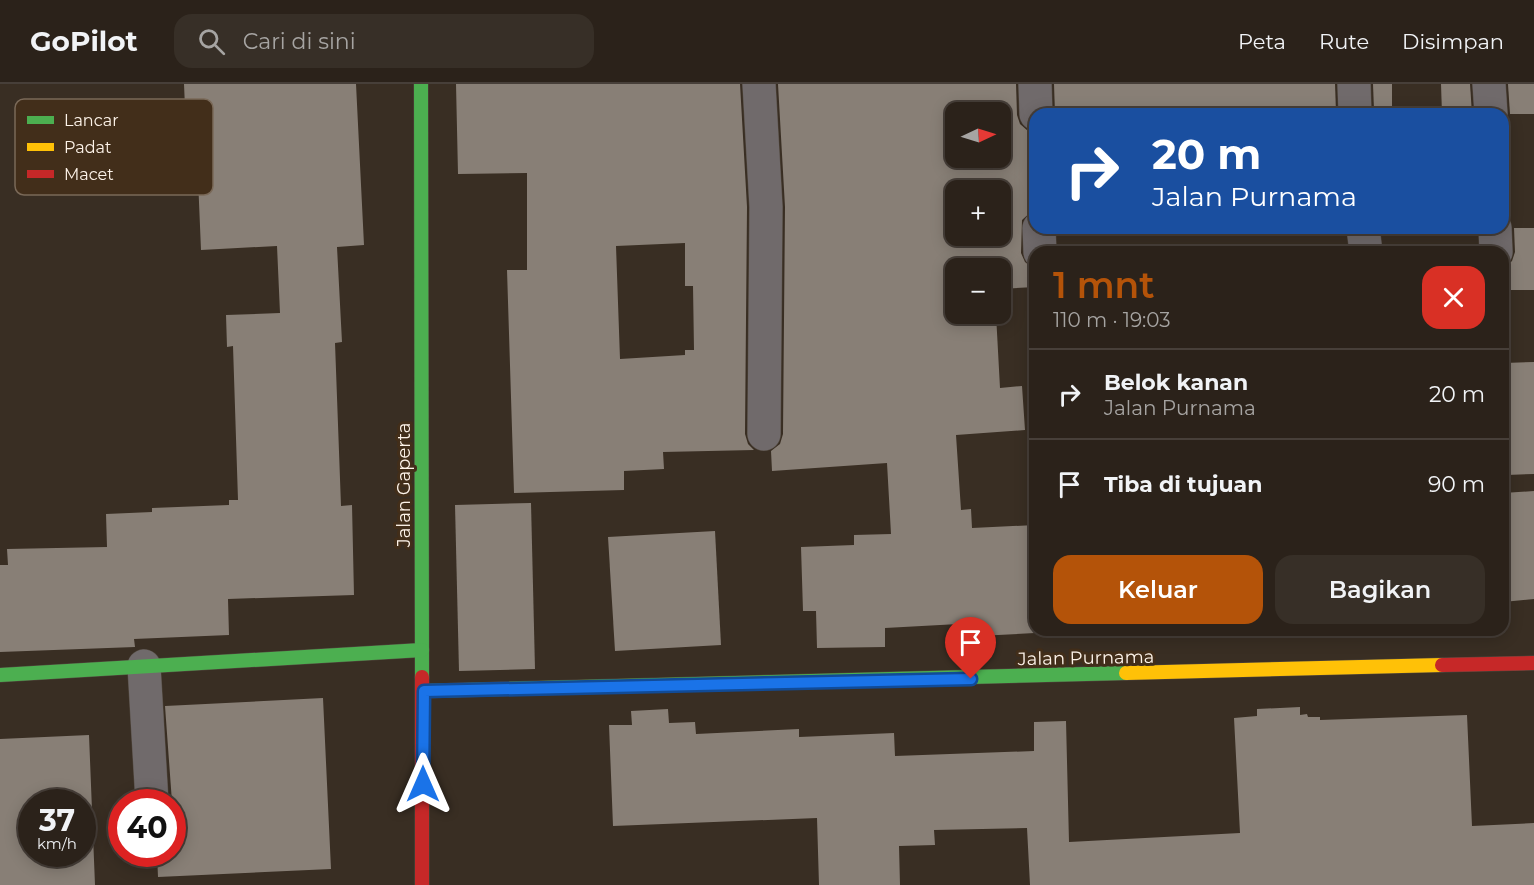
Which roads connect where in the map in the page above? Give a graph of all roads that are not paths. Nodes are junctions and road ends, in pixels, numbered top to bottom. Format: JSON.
{"nodes":[{"id":1,"x":421,"y":84,"type":"edge"},
{"id":2,"x":759,"y":84,"type":"edge"},
{"id":3,"x":1035,"y":84,"type":"edge"},
{"id":4,"x":1354,"y":84,"type":"edge"},
{"id":5,"x":1489,"y":84,"type":"edge"},
{"id":6,"x":1036,"y":108,"type":"edge"},
{"id":7,"x":1355,"y":108,"type":"edge"},
{"id":8,"x":1491,"y":108,"type":"edge"},
{"id":9,"x":764,"y":434,"type":"dead end"},
{"id":10,"x":422,"y":650,"type":"junction"},
{"id":11,"x":1534,"y":663,"type":"edge"},
{"id":12,"x":144,"y":666,"type":"junction"},
{"id":13,"x":0,"y":675,"type":"edge"},
{"id":14,"x":424,"y":691,"type":"junction"},
{"id":15,"x":151,"y":789,"type":"edge"},
{"id":16,"x":422,"y":885,"type":"edge"}],
"edges":[{"from":1,"to":10,"type":"street","name":"Jalan Gaperta"},
{"from":2,"to":9,"type":"street"},
{"from":3,"to":6,"type":"street"},
{"from":4,"to":7,"type":"street"},
{"from":5,"to":8,"type":"street"},
{"from":10,"to":12,"type":"street"},
{"from":10,"to":14,"type":"street","name":"Jalan Gaperta"},
{"from":11,"to":14,"type":"street","name":"Jalan Purnama"},
{"from":12,"to":13,"type":"street"},
{"from":12,"to":15,"type":"street"},
{"from":14,"to":16,"type":"street","name":"Jalan Gaperta"}]}
